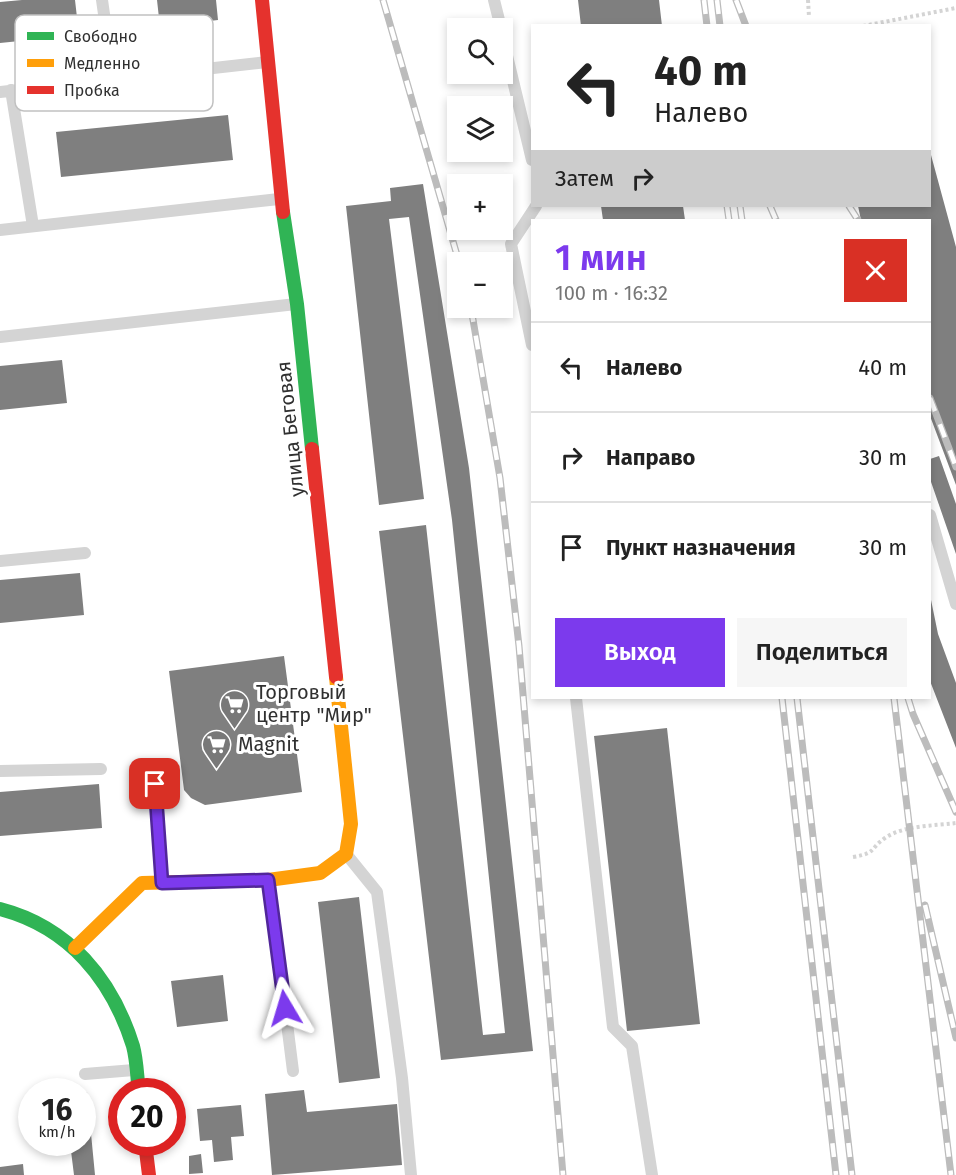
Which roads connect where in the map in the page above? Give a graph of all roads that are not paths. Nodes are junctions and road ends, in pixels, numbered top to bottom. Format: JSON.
{"nodes":[{"id":1,"x":102,"y":0,"type":"edge"},
{"id":2,"x":262,"y":0,"type":"edge"},
{"id":3,"x":494,"y":0,"type":"edge"},
{"id":4,"x":104,"y":15,"type":"edge"},
{"id":5,"x":498,"y":18,"type":"edge"},
{"id":6,"x":269,"y":62,"type":"junction"},
{"id":7,"x":213,"y":68,"type":"edge"},
{"id":8,"x":513,"y":81,"type":"edge"},
{"id":9,"x":5,"y":91,"type":"edge"},
{"id":10,"x":531,"y":156,"type":"edge"},
{"id":11,"x":281,"y":199,"type":"junction"},
{"id":12,"x":535,"y":207,"type":"edge"},
{"id":13,"x":33,"y":226,"type":"junction"},
{"id":14,"x":0,"y":230,"type":"edge"},
{"id":15,"x":297,"y":304,"type":"junction"},
{"id":16,"x":0,"y":338,"type":"edge"},
{"id":17,"x":531,"y":340,"type":"edge"},
{"id":18,"x":931,"y":518,"type":"edge"},
{"id":19,"x":85,"y":553,"type":"dead end"},
{"id":20,"x":0,"y":561,"type":"edge"},
{"id":21,"x":956,"y":604,"type":"edge"},
{"id":22,"x":576,"y":699,"type":"edge"},
{"id":23,"x":101,"y":769,"type":"dead end"},
{"id":24,"x":0,"y":771,"type":"edge"},
{"id":25,"x":155,"y":784,"type":"dead end"},
{"id":26,"x":346,"y":854,"type":"junction"},
{"id":27,"x":268,"y":880,"type":"junction"},
{"id":28,"x":162,"y":883,"type":"junction"},
{"id":29,"x":0,"y":909,"type":"edge"},
{"id":30,"x":75,"y":948,"type":"junction"},
{"id":31,"x":136,"y":1070,"type":"junction"},
{"id":32,"x":293,"y":1071,"type":"dead end"},
{"id":33,"x":85,"y":1074,"type":"dead end"},
{"id":34,"x":137,"y":1078,"type":"edge"},
{"id":35,"x":147,"y":1156,"type":"edge"},
{"id":36,"x":149,"y":1175,"type":"edge"},
{"id":37,"x":411,"y":1175,"type":"edge"},
{"id":38,"x":652,"y":1175,"type":"edge"}],
"edges":[{"from":1,"to":4,"type":"lane"},
{"from":2,"to":6,"type":"street","name":"улица Беговая"},
{"from":3,"to":5,"type":"lane"},
{"from":6,"to":7,"type":"lane"},
{"from":6,"to":11,"type":"street","name":"улица Беговая"},
{"from":8,"to":10,"type":"lane"},
{"from":9,"to":13,"type":"lane"},
{"from":11,"to":13,"type":"lane"},
{"from":11,"to":15,"type":"street","name":"улица Беговая"},
{"from":12,"to":17,"type":"lane"},
{"from":13,"to":14,"type":"lane"},
{"from":15,"to":16,"type":"lane"},
{"from":15,"to":26,"type":"street","name":"улица Беговая"},
{"from":18,"to":21,"type":"lane"},
{"from":19,"to":20,"type":"lane"},
{"from":22,"to":38,"type":"lane"},
{"from":23,"to":24,"type":"lane"},
{"from":25,"to":28,"type":"lane"},
{"from":26,"to":27,"type":"street"},
{"from":26,"to":37,"type":"lane"},
{"from":27,"to":28,"type":"street"},
{"from":27,"to":32,"type":"lane"},
{"from":28,"to":30,"type":"street"},
{"from":29,"to":30,"type":"street"},
{"from":30,"to":31,"type":"street"},
{"from":31,"to":33,"type":"lane"},
{"from":31,"to":34,"type":"street"},
{"from":35,"to":36,"type":"street"}]}
